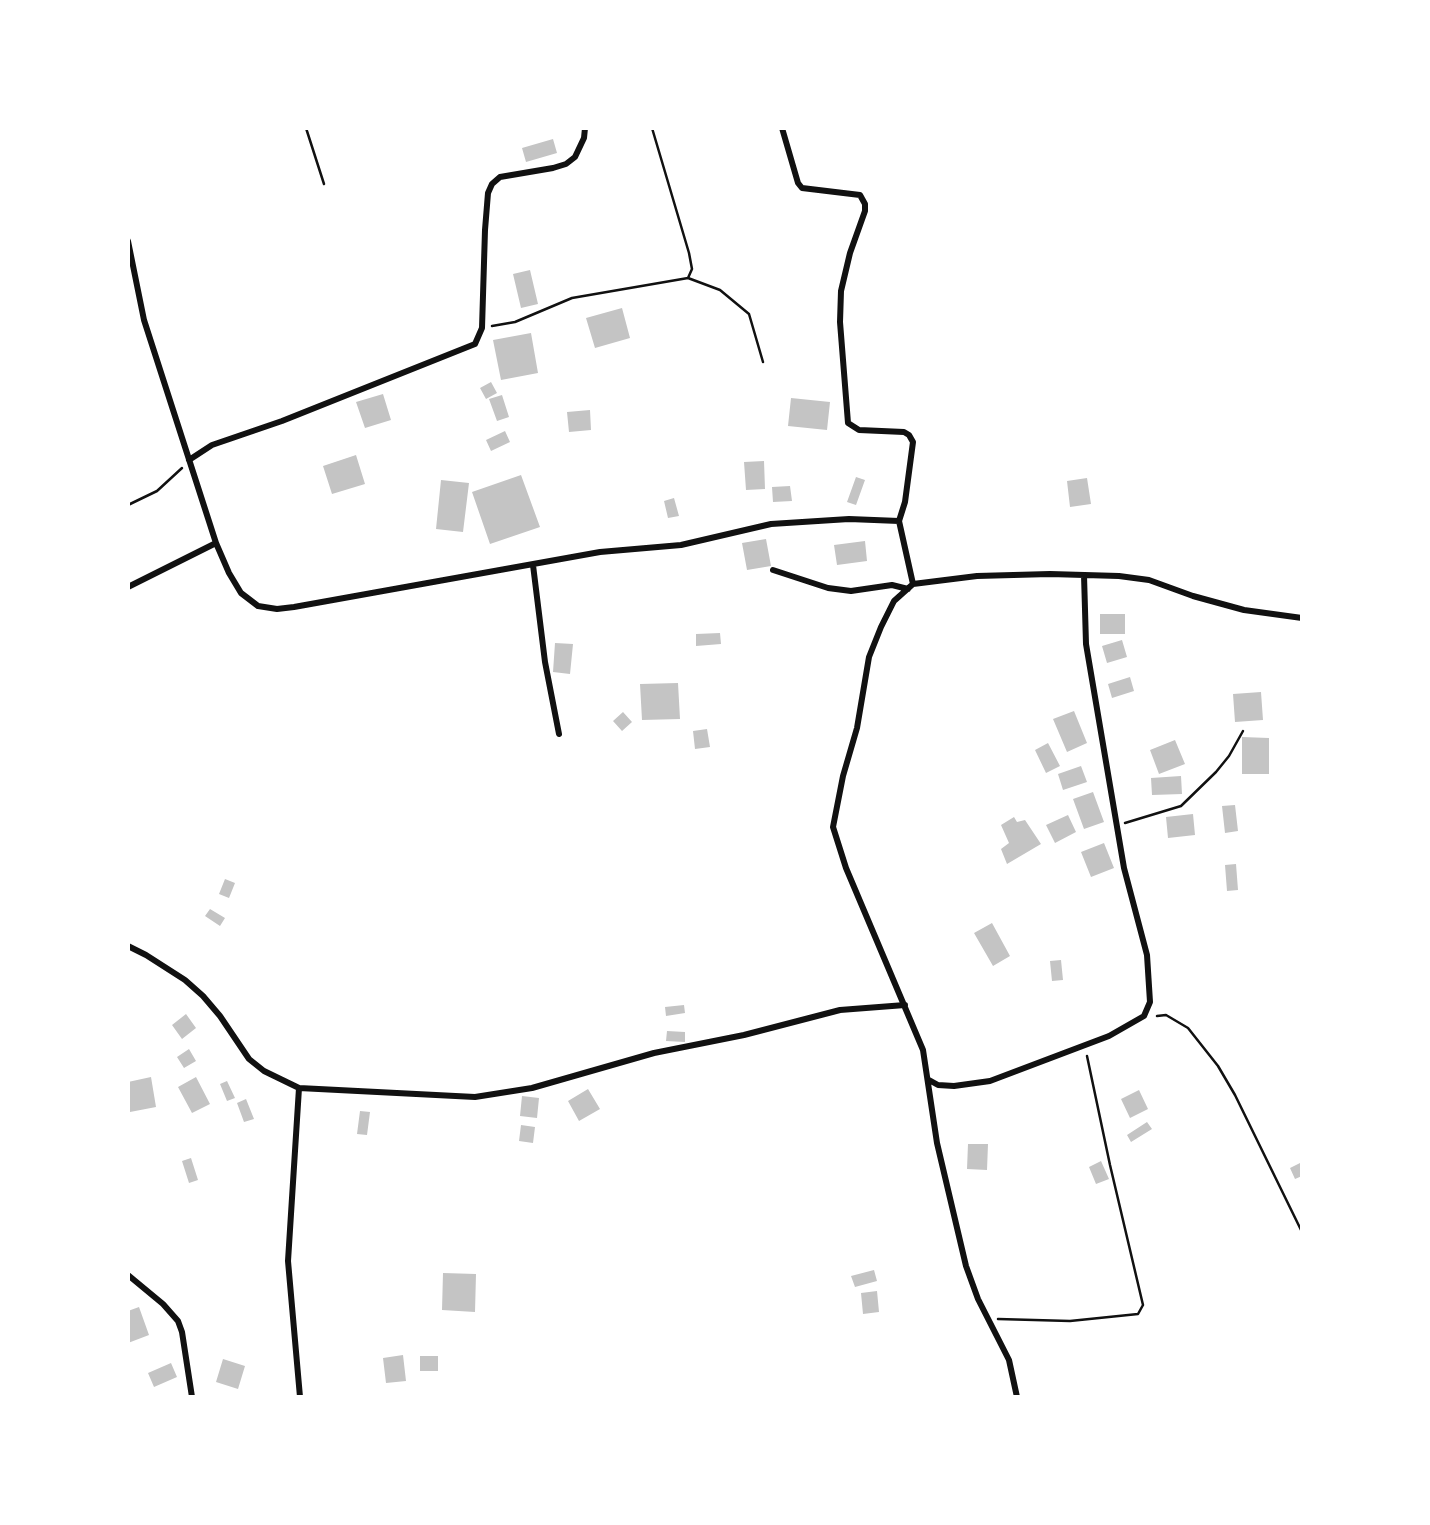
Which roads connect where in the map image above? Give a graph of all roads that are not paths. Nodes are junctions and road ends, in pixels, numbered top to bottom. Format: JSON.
{"nodes":[{"id":1,"x":585,"y":128,"type":"edge"},
{"id":2,"x":782,"y":128,"type":"edge"},
{"id":3,"x":128,"y":241,"type":"edge"},
{"id":4,"x":136,"y":283,"type":"junction"},
{"id":5,"x":128,"y":286,"type":"edge"},
{"id":6,"x":189,"y":460,"type":"junction"},
{"id":7,"x":899,"y":521,"type":"junction"},
{"id":8,"x":216,"y":543,"type":"junction"},
{"id":9,"x":533,"y":565,"type":"junction"},
{"id":10,"x":773,"y":570,"type":"dead end"},
{"id":11,"x":1084,"y":575,"type":"junction"},
{"id":12,"x":911,"y":586,"type":"junction"},
{"id":13,"x":128,"y":587,"type":"edge"},
{"id":14,"x":1302,"y":618,"type":"edge"},
{"id":15,"x":559,"y":734,"type":"dead end"},
{"id":16,"x":128,"y":946,"type":"edge"},
{"id":17,"x":905,"y":1005,"type":"junction"},
{"id":18,"x":929,"y":1080,"type":"junction"},
{"id":19,"x":299,"y":1088,"type":"junction"},
{"id":20,"x":128,"y":1275,"type":"edge"},
{"id":21,"x":192,"y":1397,"type":"edge"},
{"id":22,"x":300,"y":1397,"type":"edge"},
{"id":23,"x":1017,"y":1397,"type":"edge"}],
"edges":[{"from":1,"to":6,"type":"street"},
{"from":2,"to":7,"type":"street"},
{"from":3,"to":4,"type":"street"},
{"from":4,"to":5,"type":"street"},
{"from":4,"to":6,"type":"street"},
{"from":6,"to":8,"type":"street"},
{"from":7,"to":9,"type":"street"},
{"from":7,"to":12,"type":"street"},
{"from":8,"to":9,"type":"street"},
{"from":8,"to":13,"type":"street"},
{"from":9,"to":15,"type":"street"},
{"from":10,"to":12,"type":"street"},
{"from":11,"to":12,"type":"street"},
{"from":11,"to":14,"type":"street"},
{"from":11,"to":18,"type":"street"},
{"from":12,"to":17,"type":"street"},
{"from":16,"to":19,"type":"street"},
{"from":17,"to":18,"type":"street"},
{"from":17,"to":19,"type":"street"},
{"from":18,"to":23,"type":"street"},
{"from":19,"to":22,"type":"street"},
{"from":20,"to":21,"type":"street"}]}
